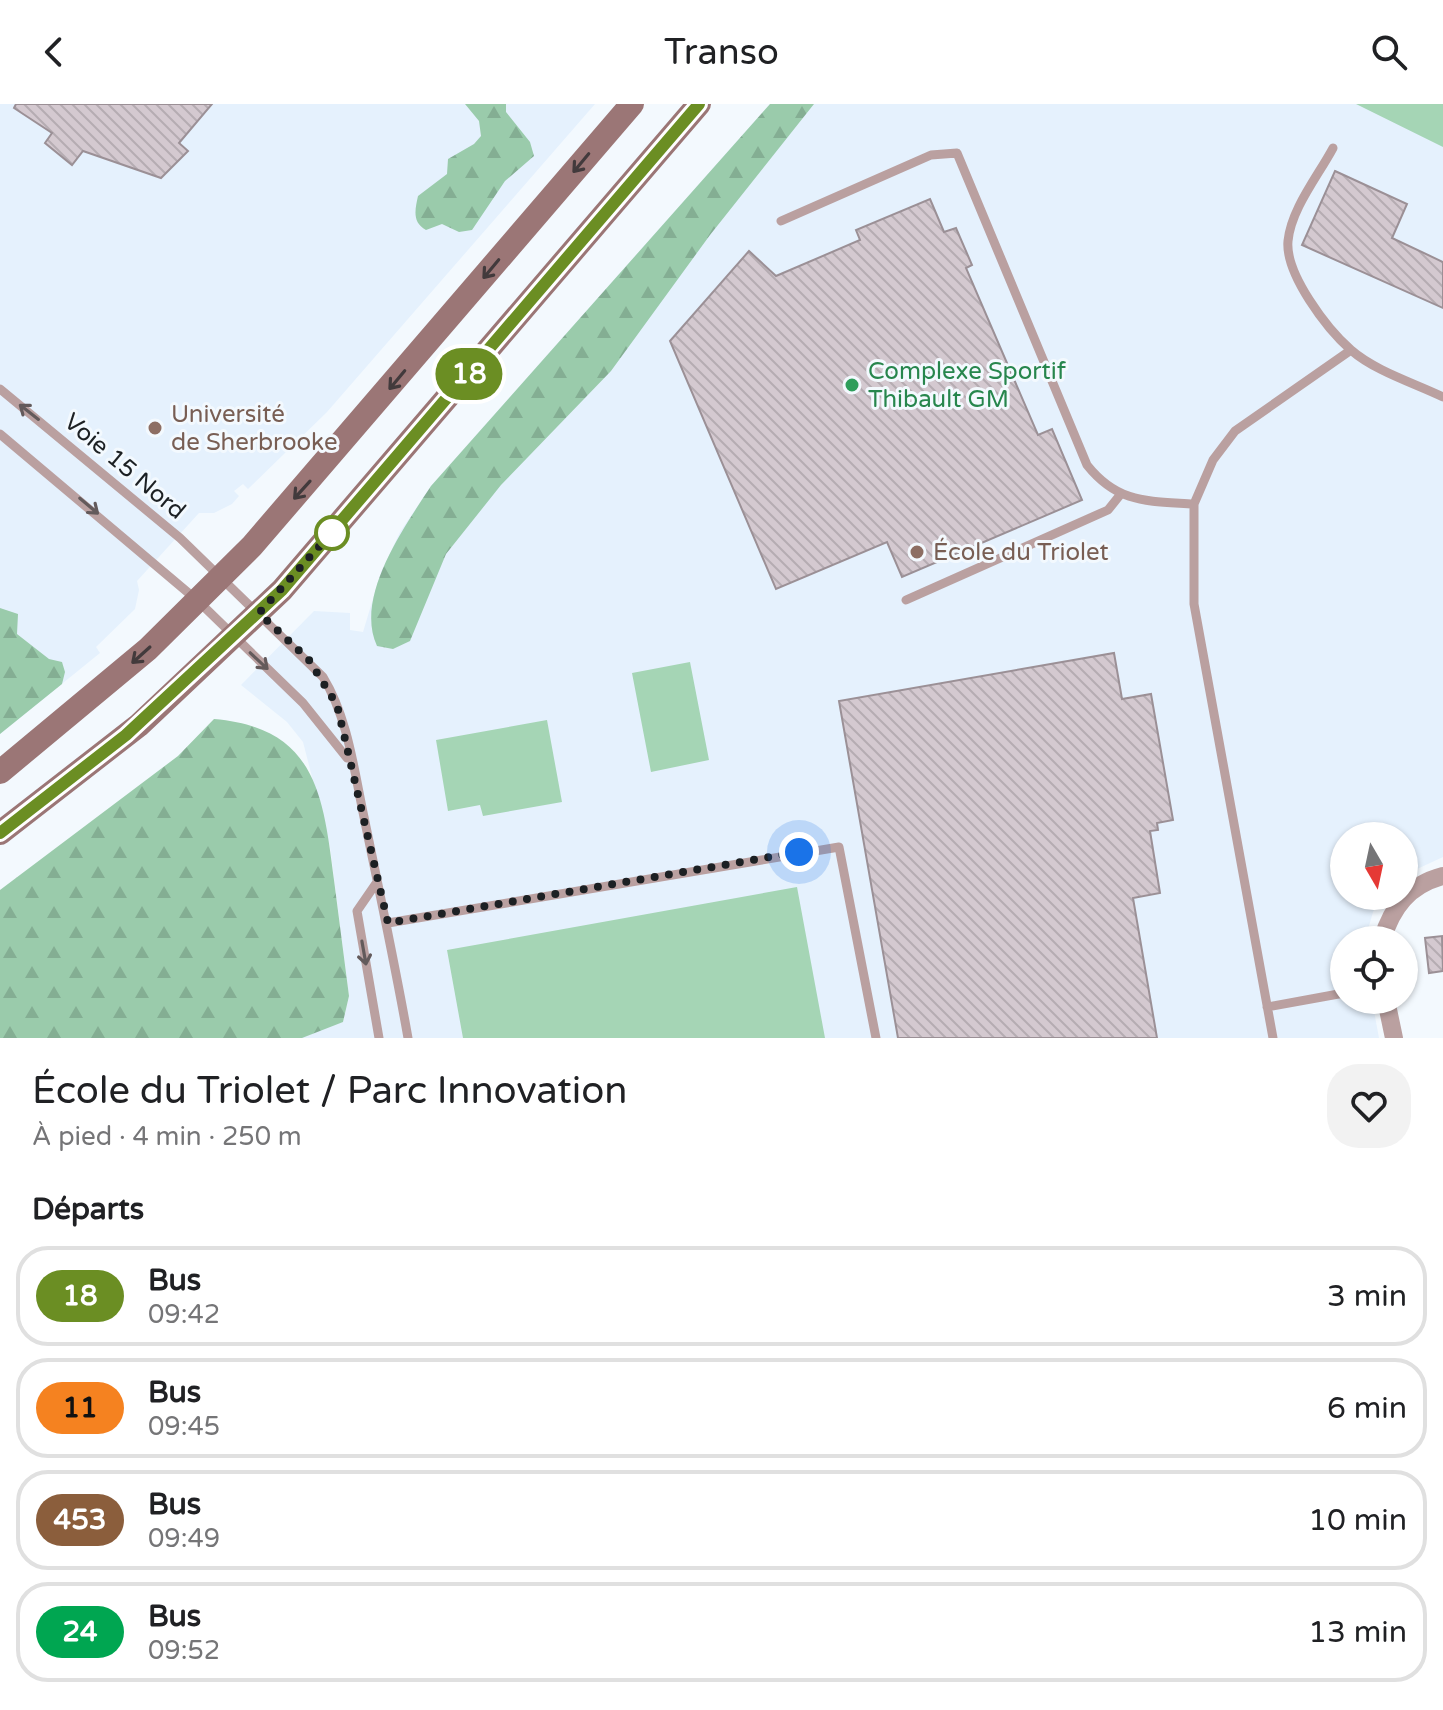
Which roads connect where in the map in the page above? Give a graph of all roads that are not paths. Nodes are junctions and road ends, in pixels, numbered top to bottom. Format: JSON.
{"nodes":[{"id":1,"x":632,"y":104,"type":"edge"},
{"id":2,"x":699,"y":104,"type":"edge"},
{"id":3,"x":1333,"y":148,"type":"dead end"},
{"id":4,"x":781,"y":221,"type":"dead end"},
{"id":5,"x":1351,"y":350,"type":"junction"},
{"id":6,"x":0,"y":389,"type":"edge"},
{"id":7,"x":1443,"y":397,"type":"edge"},
{"id":8,"x":0,"y":434,"type":"edge"},
{"id":9,"x":1120,"y":495,"type":"junction"},
{"id":10,"x":1194,"y":504,"type":"junction"},
{"id":11,"x":221,"y":578,"type":"junction"},
{"id":12,"x":906,"y":600,"type":"dead end"},
{"id":13,"x":198,"y":601,"type":"junction"},
{"id":14,"x":259,"y":613,"type":"junction"},
{"id":15,"x":234,"y":637,"type":"junction"},
{"id":16,"x":0,"y":772,"type":"edge"},
{"id":17,"x":354,"y":772,"type":"junction"},
{"id":18,"x":0,"y":833,"type":"edge"},
{"id":19,"x":1443,"y":876,"type":"edge"},
{"id":20,"x":377,"y":882,"type":"junction"},
{"id":21,"x":388,"y":923,"type":"junction"},
{"id":22,"x":1388,"y":926,"type":"edge"},
{"id":23,"x":1330,"y":996,"type":"edge"},
{"id":24,"x":1267,"y":1007,"type":"junction"},
{"id":25,"x":1389,"y":1014,"type":"edge"},
{"id":26,"x":379,"y":1038,"type":"edge"},
{"id":27,"x":408,"y":1038,"type":"edge"},
{"id":28,"x":876,"y":1038,"type":"edge"},
{"id":29,"x":1273,"y":1038,"type":"edge"},
{"id":30,"x":1394,"y":1038,"type":"edge"}],
"edges":[{"from":1,"to":11,"type":"main road","one_way":true},
{"from":2,"to":14,"type":"main road"},
{"from":3,"to":5,"type":"lane"},
{"from":4,"to":9,"type":"lane"},
{"from":5,"to":7,"type":"lane"},
{"from":5,"to":10,"type":"lane"},
{"from":11,"to":6,"type":"lane","name":"Voie 15 Nord","one_way":true},
{"from":8,"to":13,"type":"lane","one_way":true},
{"from":9,"to":10,"type":"lane"},
{"from":9,"to":12,"type":"lane"},
{"from":10,"to":24,"type":"lane"},
{"from":11,"to":13,"type":"main road"},
{"from":11,"to":14,"type":"lane","name":"Voie 15 Nord"},
{"from":13,"to":15,"type":"lane"},
{"from":13,"to":16,"type":"main road","one_way":true},
{"from":14,"to":15,"type":"main road"},
{"from":14,"to":17,"type":"lane","name":"Voie 15 Nord"},
{"from":15,"to":17,"type":"lane","one_way":true},
{"from":15,"to":18,"type":"main road"},
{"from":17,"to":20,"type":"lane","name":"Voie 15 Nord"},
{"from":19,"to":22,"type":"street"},
{"from":20,"to":21,"type":"lane","name":"Voie 15 Nord"},
{"from":20,"to":26,"type":"lane","one_way":true},
{"from":21,"to":27,"type":"lane","name":"Voie 15 Nord"},
{"from":21,"to":28,"type":"lane"},
{"from":23,"to":24,"type":"lane"},
{"from":24,"to":29,"type":"lane"},
{"from":25,"to":30,"type":"street"}]}
